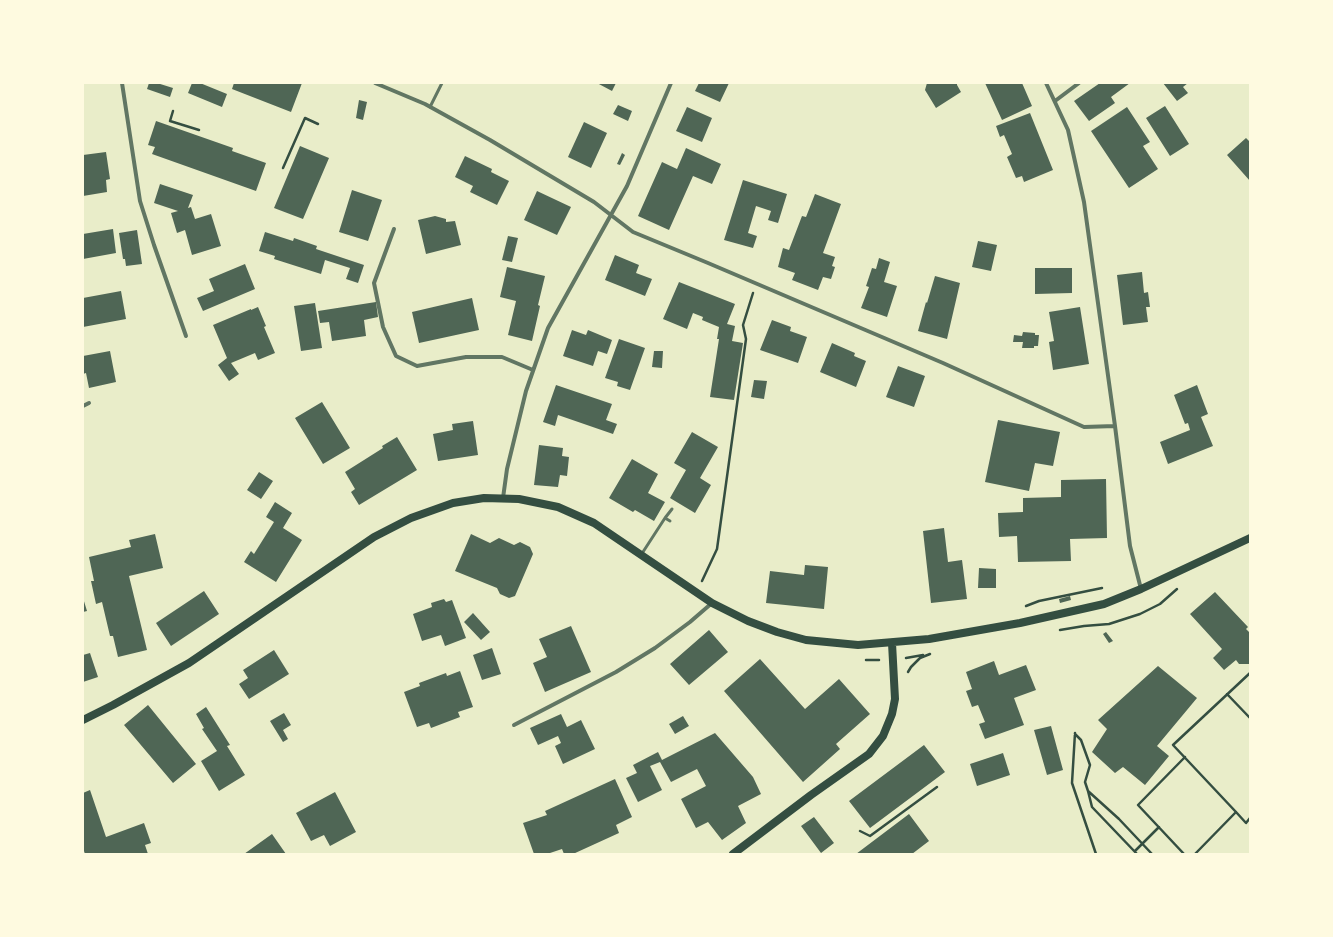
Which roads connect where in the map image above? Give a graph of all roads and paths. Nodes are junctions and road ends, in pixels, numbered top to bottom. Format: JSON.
{"nodes":[{"id":1,"x":122,"y":83,"type":"edge"},
{"id":2,"x":375,"y":83,"type":"edge"},
{"id":3,"x":442,"y":83,"type":"edge"},
{"id":4,"x":671,"y":83,"type":"edge"},
{"id":5,"x":1046,"y":83,"type":"edge"},
{"id":6,"x":1079,"y":83,"type":"edge"},
{"id":7,"x":1055,"y":101,"type":"junction"},
{"id":8,"x":430,"y":107,"type":"junction"},
{"id":9,"x":173,"y":111,"type":"dead end"},
{"id":10,"x":318,"y":124,"type":"dead end"},
{"id":11,"x":199,"y":130,"type":"dead end"},
{"id":12,"x":283,"y":168,"type":"dead end"},
{"id":13,"x":611,"y":214,"type":"junction"},
{"id":14,"x":394,"y":229,"type":"dead end"},
{"id":15,"x":756,"y":283,"type":"junction"},
{"id":16,"x":186,"y":336,"type":"dead end"},
{"id":17,"x":533,"y":370,"type":"junction"},
{"id":18,"x":89,"y":403,"type":"dead end"},
{"id":19,"x":83,"y":406,"type":"edge"},
{"id":20,"x":1115,"y":426,"type":"junction"},
{"id":21,"x":503,"y":498,"type":"junction"},
{"id":22,"x":672,"y":509,"type":"dead end"},
{"id":23,"x":665,"y":518,"type":"junction"},
{"id":24,"x":670,"y":521,"type":"dead end"},
{"id":25,"x":1250,"y":538,"type":"edge"},
{"id":26,"x":641,"y":555,"type":"junction"},
{"id":27,"x":702,"y":581,"type":"dead end"},
{"id":28,"x":1108,"y":586,"type":"dead end"},
{"id":29,"x":1141,"y":589,"type":"junction"},
{"id":30,"x":712,"y":603,"type":"junction"},
{"id":31,"x":1024,"y":607,"type":"dead end"},
{"id":32,"x":892,"y":643,"type":"junction"},
{"id":33,"x":930,"y":654,"type":"dead end"},
{"id":34,"x":1250,"y":673,"type":"edge"},
{"id":35,"x":907,"y":675,"type":"dead end"},
{"id":36,"x":1227,"y":694,"type":"junction"},
{"id":37,"x":1250,"y":718,"type":"edge"},
{"id":38,"x":83,"y":720,"type":"edge"},
{"id":39,"x":514,"y":725,"type":"dead end"},
{"id":40,"x":1185,"y":757,"type":"junction"},
{"id":41,"x":937,"y":787,"type":"dead end"},
{"id":42,"x":1088,"y":791,"type":"junction"},
{"id":43,"x":1236,"y":812,"type":"junction"},
{"id":44,"x":1250,"y":818,"type":"edge"},
{"id":45,"x":1159,"y":827,"type":"junction"},
{"id":46,"x":860,"y":831,"type":"dead end"},
{"id":47,"x":1142,"y":843,"type":"junction"},
{"id":48,"x":1134,"y":851,"type":"junction"},
{"id":49,"x":734,"y":854,"type":"edge"},
{"id":50,"x":1096,"y":854,"type":"edge"},
{"id":51,"x":1137,"y":854,"type":"edge"},
{"id":52,"x":1152,"y":854,"type":"edge"},
{"id":53,"x":1184,"y":854,"type":"edge"},
{"id":54,"x":1195,"y":854,"type":"edge"}],
"edges":[{"from":1,"to":16,"type":"street"},
{"from":2,"to":8,"type":"street"},
{"from":3,"to":8,"type":"lane"},
{"from":4,"to":13,"type":"street"},
{"from":5,"to":7,"type":"street"},
{"from":6,"to":7,"type":"street"},
{"from":7,"to":20,"type":"street"},
{"from":8,"to":13,"type":"street"},
{"from":9,"to":11,"type":"path"},
{"from":10,"to":12,"type":"path"},
{"from":13,"to":15,"type":"street"},
{"from":13,"to":17,"type":"street"},
{"from":14,"to":17,"type":"street"},
{"from":15,"to":20,"type":"street"},
{"from":15,"to":27,"type":"path"},
{"from":17,"to":21,"type":"street"},
{"from":18,"to":19,"type":"street"},
{"from":20,"to":29,"type":"street"},
{"from":21,"to":26,"type":"main road"},
{"from":21,"to":38,"type":"main road"},
{"from":22,"to":23,"type":"lane"},
{"from":23,"to":24,"type":"lane"},
{"from":23,"to":26,"type":"lane"},
{"from":25,"to":29,"type":"main road"},
{"from":26,"to":30,"type":"main road"},
{"from":28,"to":31,"type":"path"},
{"from":29,"to":32,"type":"main road"},
{"from":30,"to":32,"type":"main road"},
{"from":30,"to":39,"type":"street"},
{"from":32,"to":49,"type":"main road"},
{"from":33,"to":35,"type":"path"},
{"from":34,"to":36,"type":"path"},
{"from":36,"to":37,"type":"path"},
{"from":36,"to":40,"type":"path"},
{"from":40,"to":43,"type":"path"},
{"from":40,"to":45,"type":"path"},
{"from":41,"to":46,"type":"path"},
{"from":42,"to":47,"type":"path"},
{"from":42,"to":48,"type":"path"},
{"from":42,"to":50,"type":"path"},
{"from":43,"to":44,"type":"path"},
{"from":43,"to":54,"type":"path"},
{"from":45,"to":47,"type":"path"},
{"from":45,"to":53,"type":"path"},
{"from":47,"to":48,"type":"path"},
{"from":47,"to":52,"type":"path"},
{"from":48,"to":51,"type":"path"}]}
